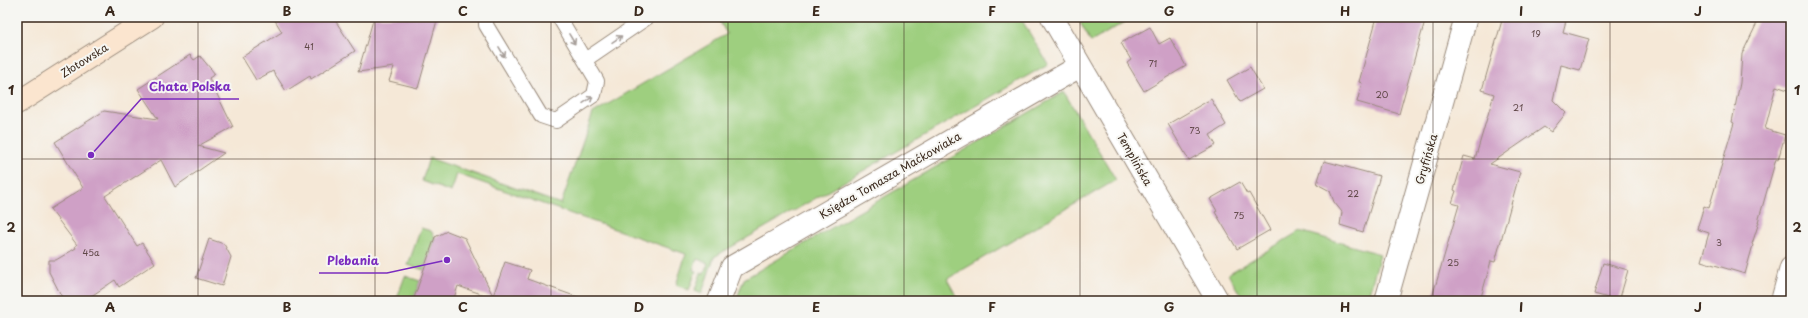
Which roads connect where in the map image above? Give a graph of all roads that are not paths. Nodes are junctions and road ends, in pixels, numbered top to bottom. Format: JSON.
{"nodes":[{"id":1,"x":152,"y":17,"type":"edge"},
{"id":2,"x":486,"y":17,"type":"edge"},
{"id":3,"x":559,"y":17,"type":"edge"},
{"id":4,"x":648,"y":17,"type":"edge"},
{"id":5,"x":1052,"y":17,"type":"edge"},
{"id":6,"x":1466,"y":17,"type":"edge"},
{"id":7,"x":585,"y":60,"type":"junction"},
{"id":8,"x":1080,"y":66,"type":"junction"},
{"id":9,"x":17,"y":103,"type":"edge"},
{"id":10,"x":1791,"y":268,"type":"edge"},
{"id":11,"x":719,"y":301,"type":"edge"},
{"id":12,"x":1218,"y":301,"type":"edge"},
{"id":13,"x":1386,"y":301,"type":"edge"},
{"id":14,"x":1782,"y":301,"type":"edge"}],
"edges":[{"from":1,"to":9,"type":"street","name":"Złotowska"},
{"from":2,"to":7,"type":"lane","one_way":true},
{"from":3,"to":7,"type":"lane","one_way":true},
{"from":7,"to":4,"type":"lane","one_way":true},
{"from":5,"to":8,"type":"street","name":"Templińska"},
{"from":6,"to":13,"type":"street","name":"Gryfińska"},
{"from":8,"to":11,"type":"street","name":"Księdza Tomasza Maćkowiaka"},
{"from":8,"to":12,"type":"street","name":"Templińska"},
{"from":10,"to":14,"type":"street"}]}
